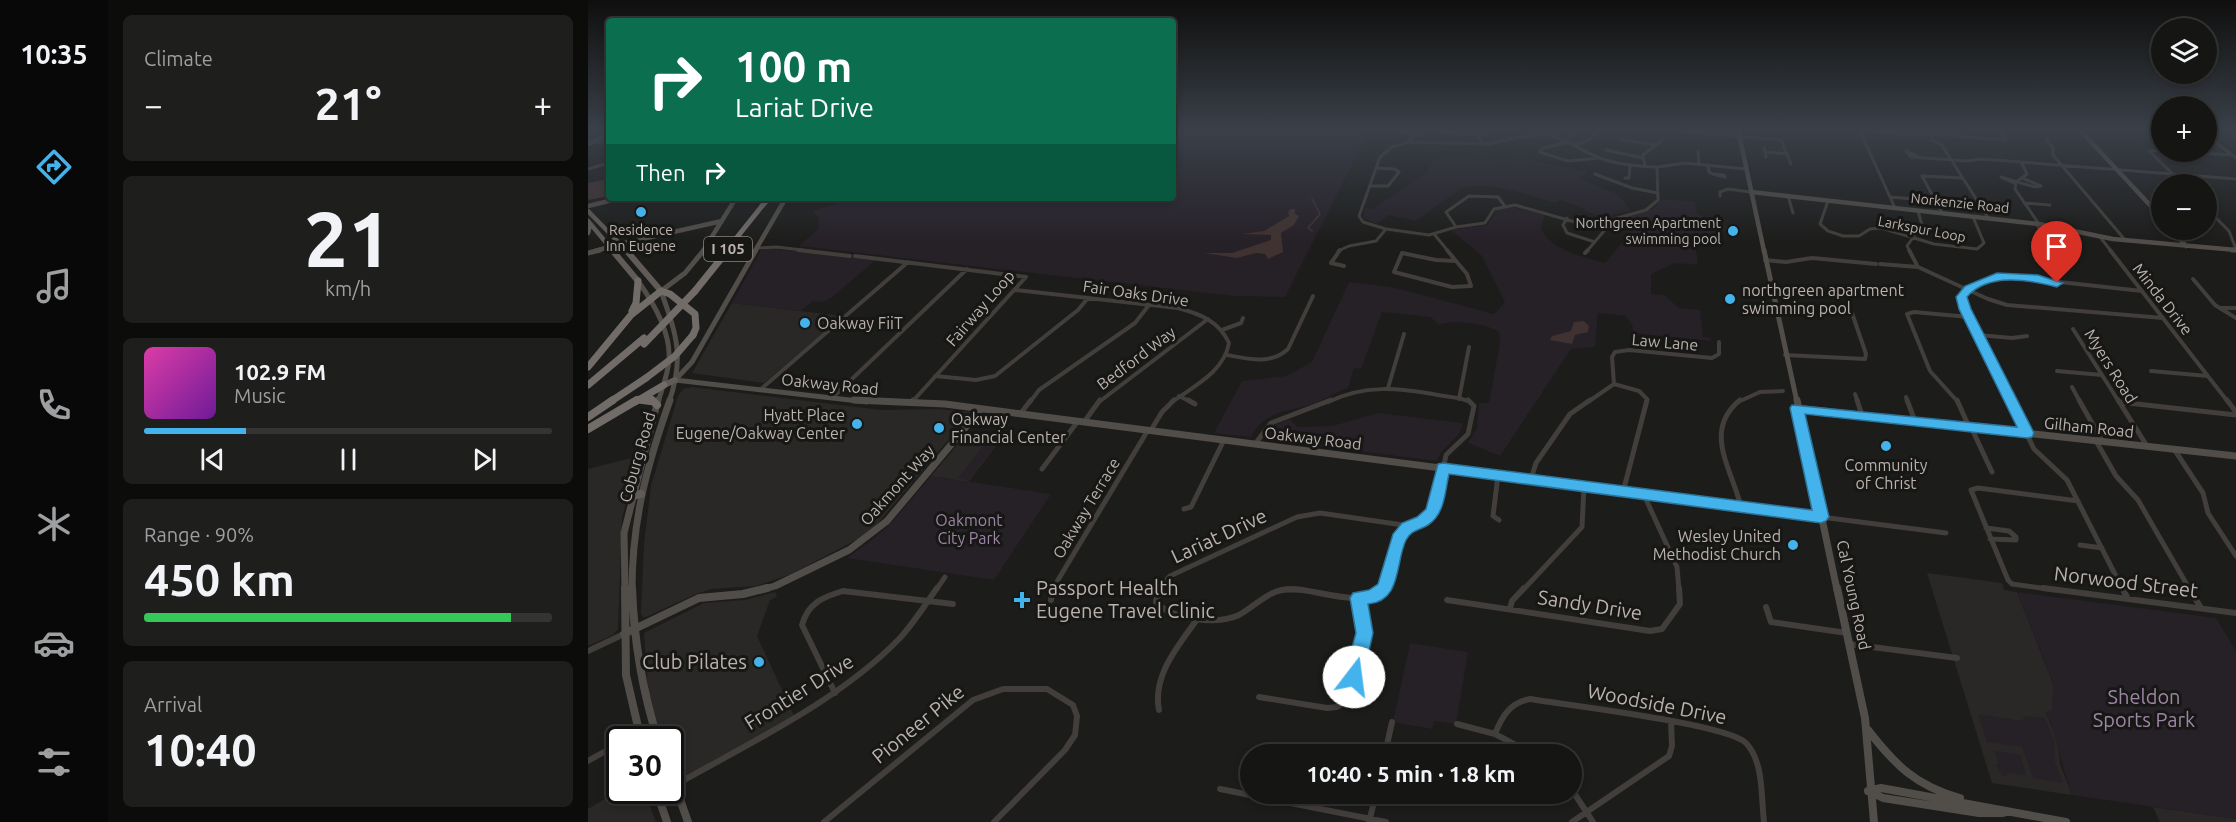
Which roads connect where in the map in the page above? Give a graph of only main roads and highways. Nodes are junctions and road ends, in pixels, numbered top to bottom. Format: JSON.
{"nodes":[{"id":1,"x":1746,"y":167,"type":"edge"},
{"id":2,"x":2114,"y":167,"type":"edge"},
{"id":3,"x":1751,"y":192,"type":"junction"},
{"id":4,"x":609,"y":201,"type":"edge"},
{"id":5,"x":734,"y":201,"type":"edge"},
{"id":6,"x":762,"y":201,"type":"edge"},
{"id":7,"x":765,"y":201,"type":"edge"},
{"id":8,"x":785,"y":201,"type":"edge"},
{"id":9,"x":759,"y":206,"type":"junction"},
{"id":10,"x":2151,"y":206,"type":"edge"},
{"id":11,"x":588,"y":208,"type":"edge"},
{"id":12,"x":729,"y":209,"type":"junction"},
{"id":13,"x":591,"y":221,"type":"edge"},
{"id":14,"x":722,"y":221,"type":"junction"},
{"id":15,"x":679,"y":230,"type":"junction"},
{"id":16,"x":588,"y":233,"type":"edge"},
{"id":17,"x":660,"y":235,"type":"junction"},
{"id":18,"x":2181,"y":240,"type":"edge"},
{"id":19,"x":618,"y":242,"type":"junction"},
{"id":20,"x":2186,"y":246,"type":"junction"},
{"id":21,"x":609,"y":247,"type":"junction"},
{"id":22,"x":2236,"y":250,"type":"edge"},
{"id":23,"x":627,"y":251,"type":"junction"},
{"id":24,"x":588,"y":253,"type":"edge"},
{"id":25,"x":638,"y":281,"type":"junction"},
{"id":26,"x":661,"y":291,"type":"junction"},
{"id":27,"x":651,"y":297,"type":"junction"},
{"id":28,"x":633,"y":311,"type":"junction"},
{"id":29,"x":644,"y":341,"type":"junction"},
{"id":30,"x":588,"y":367,"type":"edge"},
{"id":31,"x":675,"y":380,"type":"junction"},
{"id":32,"x":588,"y":385,"type":"edge"},
{"id":33,"x":664,"y":385,"type":"junction"},
{"id":34,"x":588,"y":391,"type":"edge"},
{"id":35,"x":635,"y":402,"type":"junction"},
{"id":36,"x":657,"y":405,"type":"junction"},
{"id":37,"x":1797,"y":408,"type":"junction"},
{"id":38,"x":981,"y":409,"type":"junction"},
{"id":39,"x":588,"y":417,"type":"edge"},
{"id":40,"x":588,"y":429,"type":"edge"},
{"id":41,"x":2236,"y":456,"type":"edge"},
{"id":42,"x":640,"y":494,"type":"junction"},
{"id":43,"x":632,"y":496,"type":"junction"},
{"id":44,"x":1821,"y":517,"type":"junction"},
{"id":45,"x":634,"y":629,"type":"junction"},
{"id":46,"x":624,"y":634,"type":"junction"},
{"id":47,"x":637,"y":726,"type":"edge"},
{"id":48,"x":653,"y":726,"type":"edge"},
{"id":49,"x":1866,"y":727,"type":"junction"},
{"id":50,"x":1868,"y":791,"type":"junction"},
{"id":51,"x":663,"y":804,"type":"edge"},
{"id":52,"x":680,"y":804,"type":"edge"},
{"id":53,"x":1989,"y":807,"type":"junction"},
{"id":54,"x":2011,"y":813,"type":"junction"},
{"id":55,"x":667,"y":822,"type":"edge"},
{"id":56,"x":688,"y":822,"type":"edge"},
{"id":57,"x":1874,"y":822,"type":"edge"},
{"id":58,"x":2064,"y":822,"type":"edge"}],
"edges":[{"from":1,"to":3,"type":"main road","name":"Cal Young Road"},
{"from":2,"to":10,"type":"main road"},
{"from":3,"to":20,"type":"main road","name":"Norkenzie Road"},
{"from":3,"to":37,"type":"main road","name":"Cal Young Road"},
{"from":4,"to":11,"type":"main road"},
{"from":5,"to":12,"type":"main road"},
{"from":6,"to":9,"type":"highway","number":"I 105","bridge":true},
{"from":7,"to":9,"type":"highway","number":"I 105","bridge":true},
{"from":8,"to":31,"type":"main road"},
{"from":9,"to":29,"type":"highway","number":"I 105","bridge":true},
{"from":11,"to":13,"type":"main road","name":"Coburg Road"},
{"from":12,"to":14,"type":"main road"},
{"from":12,"to":15,"type":"main road"},
{"from":13,"to":16,"type":"main road"},
{"from":13,"to":19,"type":"main road","name":"Coburg Road"},
{"from":13,"to":21,"type":"main road","name":"Coburg Road"},
{"from":14,"to":15,"type":"main road"},
{"from":14,"to":26,"type":"main road"},
{"from":15,"to":17,"type":"main road"},
{"from":17,"to":19,"type":"main road"},
{"from":17,"to":23,"type":"main road"},
{"from":18,"to":20,"type":"main road"},
{"from":19,"to":21,"type":"main road"},
{"from":19,"to":23,"type":"main road","name":"Coburg Road"},
{"from":20,"to":22,"type":"main road","name":"Norkenzie Road"},
{"from":21,"to":24,"type":"main road"},
{"from":21,"to":25,"type":"main road","name":"Coburg Road"},
{"from":23,"to":26,"type":"main road","name":"Coburg Road"},
{"from":25,"to":27,"type":"main road","name":"Coburg Road"},
{"from":25,"to":28,"type":"highway"},
{"from":26,"to":27,"type":"highway"},
{"from":26,"to":31,"type":"main road","name":"Coburg Road"},
{"from":26,"to":39,"type":"highway","bridge":true},
{"from":27,"to":28,"type":"highway"},
{"from":27,"to":33,"type":"main road","name":"Coburg Road"},
{"from":28,"to":30,"type":"highway"},
{"from":29,"to":32,"type":"highway","number":"I 105"},
{"from":29,"to":34,"type":"highway","number":"I 105"},
{"from":31,"to":33,"type":"main road"},
{"from":31,"to":38,"type":"main road","name":"Oakway Road"},
{"from":31,"to":42,"type":"main road","name":"Coburg Road"},
{"from":33,"to":35,"type":"highway"},
{"from":33,"to":36,"type":"main road","name":"Coburg Road"},
{"from":35,"to":36,"type":"highway"},
{"from":35,"to":40,"type":"highway"},
{"from":36,"to":43,"type":"main road","name":"Coburg Road"},
{"from":37,"to":41,"type":"main road","name":"Gilham Road"},
{"from":37,"to":44,"type":"main road","name":"Cal Young Road"},
{"from":38,"to":44,"type":"main road","name":"Oakway Road"},
{"from":38,"to":45,"type":"main road","name":"Oakmont Way"},
{"from":42,"to":43,"type":"main road"},
{"from":42,"to":45,"type":"main road","name":"Coburg Road"},
{"from":43,"to":46,"type":"main road","name":"Coburg Road"},
{"from":44,"to":49,"type":"main road","name":"Cal Young Road"},
{"from":45,"to":46,"type":"main road","name":"Oakmont Way"},
{"from":45,"to":48,"type":"main road","name":"Coburg Road"},
{"from":46,"to":47,"type":"main road","name":"Coburg Road"},
{"from":49,"to":50,"type":"main road","name":"Cal Young Road"},
{"from":49,"to":53,"type":"main road"},
{"from":50,"to":53,"type":"main road"},
{"from":50,"to":54,"type":"main road"},
{"from":50,"to":57,"type":"main road","name":"Cal Young Road"},
{"from":51,"to":55,"type":"main road"},
{"from":52,"to":56,"type":"main road"},
{"from":53,"to":54,"type":"main road"},
{"from":54,"to":58,"type":"main road"}]}
